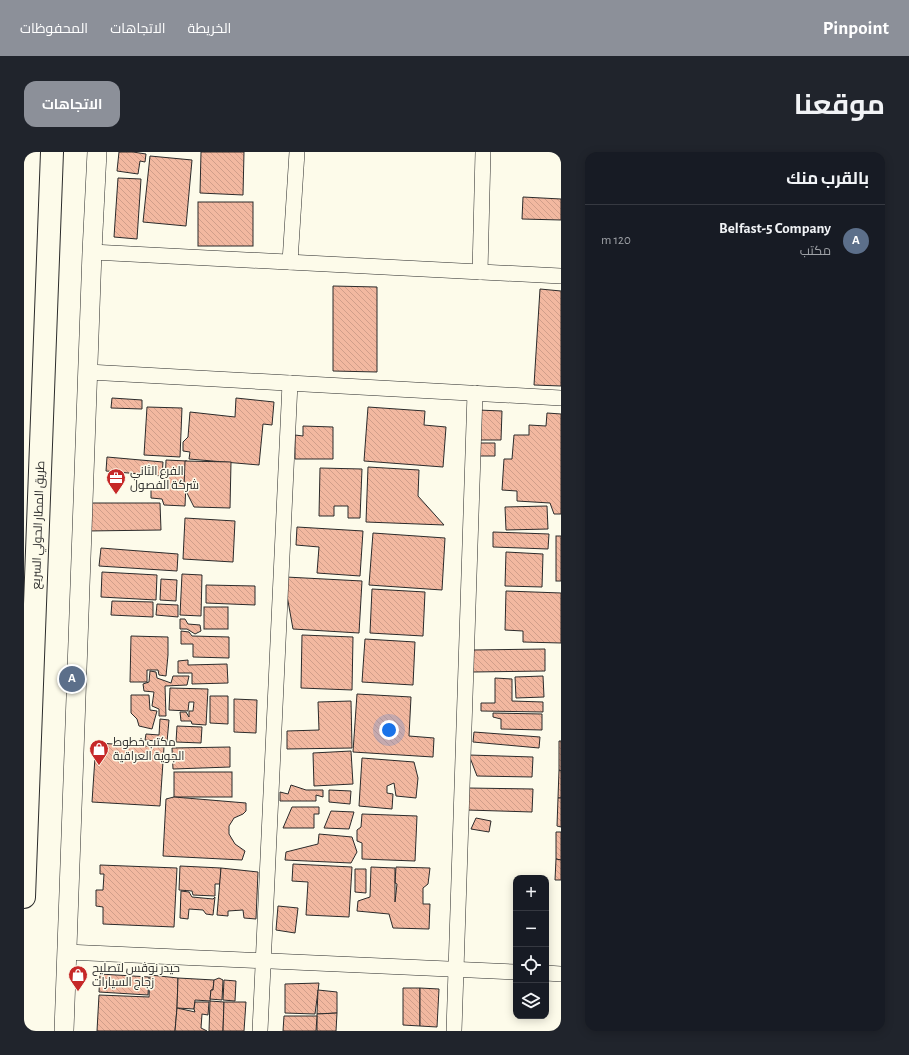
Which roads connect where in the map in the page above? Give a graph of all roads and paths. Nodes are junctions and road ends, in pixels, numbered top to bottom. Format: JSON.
{"nodes":[{"id":1,"x":52,"y":152,"type":"edge"},
{"id":2,"x":97,"y":152,"type":"edge"},
{"id":3,"x":297,"y":152,"type":"edge"},
{"id":4,"x":483,"y":152,"type":"edge"},
{"id":5,"x":92,"y":252,"type":"junction"},
{"id":6,"x":290,"y":262,"type":"junction"},
{"id":7,"x":480,"y":272,"type":"junction"},
{"id":8,"x":561,"y":276,"type":"edge"},
{"id":9,"x":88,"y":372,"type":"junction"},
{"id":10,"x":290,"y":383,"type":"junction"},
{"id":11,"x":475,"y":393,"type":"junction"},
{"id":12,"x":561,"y":398,"type":"edge"},
{"id":13,"x":24,"y":897,"type":"edge"},
{"id":14,"x":66,"y":952,"type":"junction"},
{"id":15,"x":263,"y":960,"type":"junction"},
{"id":16,"x":457,"y":969,"type":"junction"},
{"id":17,"x":513,"y":972,"type":"edge"},
{"id":18,"x":549,"y":973,"type":"edge"},
{"id":19,"x":561,"y":974,"type":"edge"},
{"id":20,"x":64,"y":1031,"type":"edge"},
{"id":21,"x":260,"y":1031,"type":"edge"},
{"id":22,"x":454,"y":1031,"type":"edge"}],
"edges":[{"from":1,"to":13,"type":"highway","name":"طريق المطار الحولي السريع"},
{"from":2,"to":5,"type":"street"},
{"from":3,"to":6,"type":"street"},
{"from":4,"to":7,"type":"street"},
{"from":5,"to":6,"type":"street"},
{"from":5,"to":9,"type":"street"},
{"from":6,"to":7,"type":"street"},
{"from":7,"to":8,"type":"street"},
{"from":9,"to":10,"type":"street"},
{"from":9,"to":14,"type":"street"},
{"from":10,"to":11,"type":"street"},
{"from":10,"to":15,"type":"street"},
{"from":11,"to":12,"type":"street"},
{"from":11,"to":16,"type":"street"},
{"from":14,"to":15,"type":"street"},
{"from":14,"to":20,"type":"street"},
{"from":15,"to":16,"type":"street"},
{"from":15,"to":21,"type":"street"},
{"from":16,"to":17,"type":"street"},
{"from":16,"to":22,"type":"street"},
{"from":18,"to":19,"type":"street"}]}
